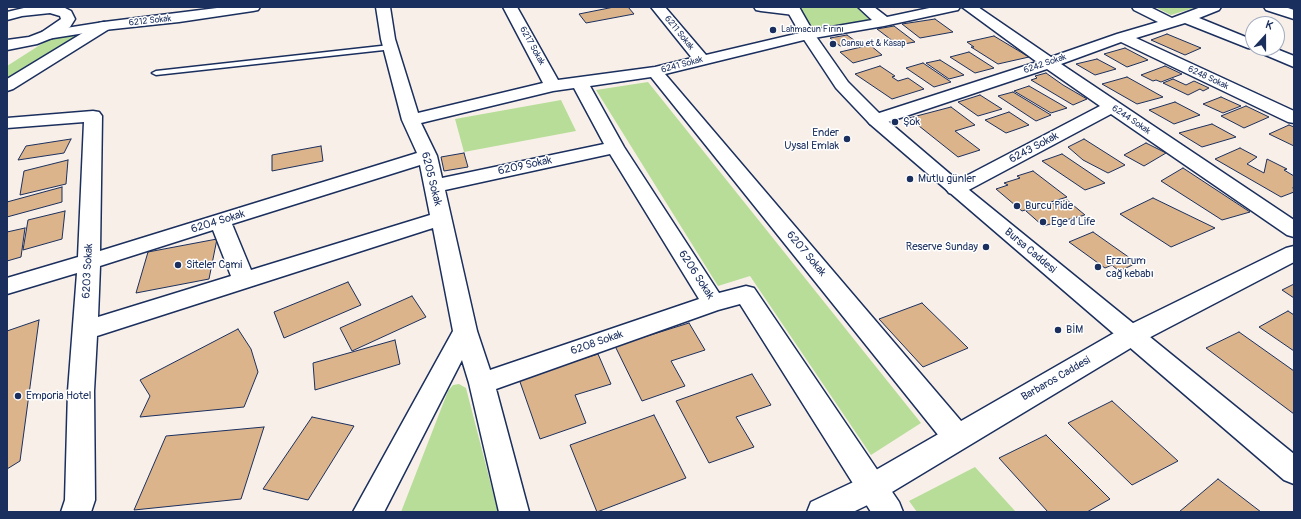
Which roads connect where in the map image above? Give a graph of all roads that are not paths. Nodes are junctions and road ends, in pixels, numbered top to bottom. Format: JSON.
{"nodes":[{"id":1,"x":174,"y":7,"type":"edge"},
{"id":2,"x":253,"y":7,"type":"edge"},
{"id":3,"x":383,"y":7,"type":"edge"},
{"id":4,"x":510,"y":7,"type":"edge"},
{"id":5,"x":658,"y":7,"type":"edge"},
{"id":6,"x":760,"y":7,"type":"edge"},
{"id":7,"x":864,"y":7,"type":"edge"},
{"id":8,"x":953,"y":7,"type":"edge"},
{"id":9,"x":969,"y":7,"type":"edge"},
{"id":10,"x":1139,"y":7,"type":"edge"},
{"id":11,"x":1214,"y":7,"type":"edge"},
{"id":12,"x":1271,"y":7,"type":"edge"},
{"id":13,"x":793,"y":9,"type":"edge"},
{"id":14,"x":28,"y":10,"type":"edge"},
{"id":15,"x":69,"y":12,"type":"edge"},
{"id":16,"x":1294,"y":15,"type":"edge"},
{"id":17,"x":7,"y":16,"type":"edge"},
{"id":18,"x":1186,"y":18,"type":"junction"},
{"id":19,"x":884,"y":22,"type":"junction"},
{"id":20,"x":1169,"y":22,"type":"junction"},
{"id":21,"x":104,"y":26,"type":"junction"},
{"id":22,"x":47,"y":35,"type":"junction"},
{"id":23,"x":808,"y":35,"type":"junction"},
{"id":24,"x":1122,"y":37,"type":"junction"},
{"id":25,"x":32,"y":41,"type":"junction"},
{"id":26,"x":1245,"y":42,"type":"edge"},
{"id":27,"x":7,"y":45,"type":"edge"},
{"id":28,"x":390,"y":47,"type":"junction"},
{"id":29,"x":7,"y":55,"type":"edge"},
{"id":30,"x":1280,"y":56,"type":"edge"},
{"id":31,"x":701,"y":59,"type":"junction"},
{"id":32,"x":1294,"y":62,"type":"edge"},
{"id":33,"x":1050,"y":63,"type":"junction"},
{"id":34,"x":655,"y":72,"type":"junction"},
{"id":35,"x":156,"y":73,"type":"dead end"},
{"id":36,"x":580,"y":83,"type":"junction"},
{"id":37,"x":7,"y":86,"type":"edge"},
{"id":38,"x":553,"y":86,"type":"junction"},
{"id":39,"x":1112,"y":107,"type":"junction"},
{"id":40,"x":1294,"y":118,"type":"edge"},
{"id":41,"x":410,"y":120,"type":"junction"},
{"id":42,"x":876,"y":120,"type":"junction"},
{"id":43,"x":7,"y":123,"type":"edge"},
{"id":44,"x":615,"y":147,"type":"junction"},
{"id":45,"x":428,"y":156,"type":"junction"},
{"id":46,"x":435,"y":186,"type":"junction"},
{"id":47,"x":956,"y":190,"type":"junction"},
{"id":48,"x":440,"y":219,"type":"junction"},
{"id":49,"x":220,"y":221,"type":"junction"},
{"id":50,"x":1294,"y":230,"type":"edge"},
{"id":51,"x":1294,"y":253,"type":"edge"},
{"id":52,"x":89,"y":262,"type":"junction"},
{"id":53,"x":244,"y":280,"type":"junction"},
{"id":54,"x":7,"y":286,"type":"edge"},
{"id":55,"x":712,"y":303,"type":"junction"},
{"id":56,"x":84,"y":330,"type":"junction"},
{"id":57,"x":465,"y":331,"type":"junction"},
{"id":58,"x":1130,"y":336,"type":"junction"},
{"id":59,"x":482,"y":383,"type":"junction"},
{"id":60,"x":957,"y":436,"type":"junction"},
{"id":61,"x":1294,"y":471,"type":"edge"},
{"id":62,"x":872,"y":488,"type":"junction"},
{"id":63,"x":76,"y":512,"type":"edge"},
{"id":64,"x":368,"y":512,"type":"edge"},
{"id":65,"x":514,"y":512,"type":"edge"},
{"id":66,"x":822,"y":512,"type":"edge"},
{"id":67,"x":888,"y":512,"type":"edge"}],
"edges":[{"from":1,"to":15,"type":"street","name":"6212 Sokak"},
{"from":2,"to":21,"type":"street","name":"6212 Sokak"},
{"from":3,"to":28,"type":"street","name":"6205 Sokak"},
{"from":4,"to":38,"type":"street","name":"6217 Sokak"},
{"from":5,"to":31,"type":"street","name":"6211 Sokak"},
{"from":6,"to":13,"type":"street"},
{"from":7,"to":19,"type":"street"},
{"from":8,"to":19,"type":"street","name":"6241 Sokak"},
{"from":9,"to":33,"type":"street","name":"6244 Sokak"},
{"from":10,"to":20,"type":"street"},
{"from":11,"to":18,"type":"street","name":"6242 Sokak"},
{"from":12,"to":16,"type":"street"},
{"from":13,"to":23,"type":"street","name":"Bursa Caddesi"},
{"from":14,"to":15,"type":"street","name":"6212 Sokak"},
{"from":14,"to":17,"type":"street","name":"6212 Sokak"},
{"from":15,"to":22,"type":"street"},
{"from":18,"to":20,"type":"street","name":"6242 Sokak"},
{"from":18,"to":26,"type":"street"},
{"from":19,"to":23,"type":"street","name":"6241 Sokak"},
{"from":20,"to":24,"type":"street","name":"6242 Sokak"},
{"from":21,"to":22,"type":"street","name":"6212 Sokak"},
{"from":21,"to":37,"type":"street"},
{"from":22,"to":25,"type":"street"},
{"from":23,"to":31,"type":"street","name":"6241 Sokak"},
{"from":23,"to":42,"type":"street","name":"Bursa Caddesi"},
{"from":24,"to":33,"type":"street","name":"6242 Sokak"},
{"from":24,"to":40,"type":"street","name":"6248 Sokak"},
{"from":25,"to":27,"type":"street"},
{"from":25,"to":29,"type":"street"},
{"from":28,"to":35,"type":"lane"},
{"from":28,"to":41,"type":"street","name":"6205 Sokak"},
{"from":30,"to":32,"type":"street"},
{"from":31,"to":34,"type":"street","name":"6241 Sokak"},
{"from":33,"to":39,"type":"street","name":"6244 Sokak"},
{"from":33,"to":42,"type":"street","name":"6242 Sokak"},
{"from":34,"to":36,"type":"street","name":"6241 Sokak"},
{"from":34,"to":60,"type":"street","name":"6207 Sokak"},
{"from":36,"to":38,"type":"street","name":"6241 Sokak"},
{"from":36,"to":44,"type":"street","name":"6206 Sokak"},
{"from":38,"to":41,"type":"street","name":"6241 Sokak"},
{"from":39,"to":47,"type":"street","name":"6243 Sokak"},
{"from":39,"to":50,"type":"street","name":"6244 Sokak"},
{"from":41,"to":45,"type":"street","name":"6205 Sokak"},
{"from":42,"to":47,"type":"street","name":"Bursa Caddesi"},
{"from":43,"to":52,"type":"street","name":"6203 Sokak"},
{"from":44,"to":46,"type":"street","name":"6209 Sokak"},
{"from":44,"to":55,"type":"street","name":"6206 Sokak"},
{"from":45,"to":46,"type":"street","name":"6205 Sokak"},
{"from":45,"to":49,"type":"street","name":"6204 Sokak"},
{"from":46,"to":48,"type":"street","name":"6205 Sokak"},
{"from":47,"to":58,"type":"street","name":"Bursa Caddesi"},
{"from":48,"to":53,"type":"street"},
{"from":48,"to":57,"type":"street","name":"6205 Sokak"},
{"from":49,"to":52,"type":"street","name":"6204 Sokak"},
{"from":49,"to":53,"type":"street"},
{"from":51,"to":58,"type":"street","name":"Barbaros Caddesi"},
{"from":52,"to":54,"type":"street","name":"6204 Sokak"},
{"from":52,"to":56,"type":"street","name":"6203 Sokak"},
{"from":53,"to":56,"type":"street"},
{"from":55,"to":59,"type":"street","name":"6208 Sokak"},
{"from":55,"to":62,"type":"street","name":"6206 Sokak"},
{"from":56,"to":63,"type":"street","name":"6203 Sokak"},
{"from":57,"to":59,"type":"street","name":"6205 Sokak"},
{"from":57,"to":64,"type":"street"},
{"from":58,"to":60,"type":"street","name":"Barbaros Caddesi"},
{"from":58,"to":61,"type":"street","name":"Bursa Caddesi"},
{"from":59,"to":65,"type":"street","name":"6205 Sokak"},
{"from":60,"to":62,"type":"street","name":"Barbaros Caddesi"},
{"from":62,"to":66,"type":"street","name":"Barbaros Caddesi"},
{"from":62,"to":67,"type":"street"}]}
